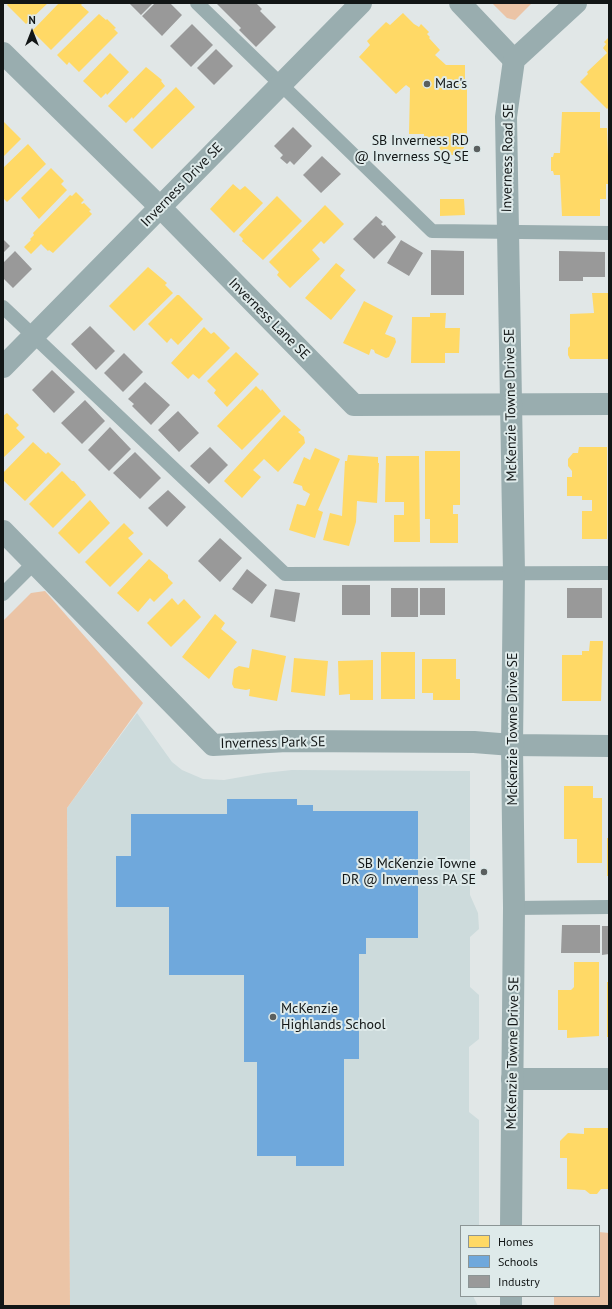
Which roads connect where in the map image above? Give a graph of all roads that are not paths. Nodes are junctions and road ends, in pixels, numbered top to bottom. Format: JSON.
{"nodes":[{"id":1,"x":198,"y":3,"type":"edge"},
{"id":2,"x":360,"y":3,"type":"edge"},
{"id":3,"x":460,"y":3,"type":"edge"},
{"id":4,"x":576,"y":3,"type":"edge"},
{"id":5,"x":3,"y":53,"type":"edge"},
{"id":6,"x":514,"y":60,"type":"junction"},
{"id":7,"x":280,"y":85,"type":"junction"},
{"id":8,"x":160,"y":207,"type":"junction"},
{"id":9,"x":508,"y":232,"type":"junction"},
{"id":10,"x":609,"y":233,"type":"edge"},
{"id":11,"x":3,"y":307,"type":"edge"},
{"id":12,"x":33,"y":337,"type":"junction"},
{"id":13,"x":3,"y":367,"type":"edge"},
{"id":14,"x":609,"y":404,"type":"edge"},
{"id":15,"x":511,"y":405,"type":"junction"},
{"id":16,"x":3,"y":531,"type":"edge"},
{"id":17,"x":35,"y":562,"type":"junction"},
{"id":18,"x":514,"y":573,"type":"junction"},
{"id":19,"x":609,"y":573,"type":"edge"},
{"id":20,"x":3,"y":594,"type":"edge"},
{"id":21,"x":512,"y":745,"type":"junction"},
{"id":22,"x":609,"y":746,"type":"edge"},
{"id":23,"x":609,"y":907,"type":"edge"},
{"id":24,"x":514,"y":908,"type":"junction"},
{"id":25,"x":609,"y":1078,"type":"edge"},
{"id":26,"x":512,"y":1079,"type":"junction"},
{"id":27,"x":511,"y":1225,"type":"edge"}],
"edges":[{"from":1,"to":7,"type":"lane"},
{"from":2,"to":7,"type":"street","name":"Inverness Drive SE"},
{"from":3,"to":6,"type":"street"},
{"from":4,"to":6,"type":"street"},
{"from":5,"to":8,"type":"street","name":"Inverness Lane SE"},
{"from":6,"to":9,"type":"street","name":"Inverness Road SE"},
{"from":7,"to":8,"type":"street","name":"Inverness Drive SE"},
{"from":7,"to":9,"type":"lane"},
{"from":8,"to":12,"type":"street","name":"Inverness Drive SE"},
{"from":8,"to":15,"type":"street","name":"Inverness Lane SE"},
{"from":9,"to":10,"type":"lane"},
{"from":9,"to":15,"type":"street","name":"McKenzie Towne Drive SE"},
{"from":11,"to":12,"type":"lane"},
{"from":12,"to":13,"type":"street","name":"Inverness Drive SE"},
{"from":12,"to":18,"type":"lane"},
{"from":14,"to":15,"type":"street","name":"Inverness Lane SE"},
{"from":15,"to":18,"type":"street","name":"McKenzie Towne Drive SE"},
{"from":16,"to":17,"type":"street","name":"Inverness Park SE"},
{"from":17,"to":20,"type":"lane"},
{"from":17,"to":21,"type":"street","name":"Inverness Park SE"},
{"from":18,"to":19,"type":"lane"},
{"from":18,"to":21,"type":"street","name":"McKenzie Towne Drive SE"},
{"from":21,"to":22,"type":"street","name":"Inverness Park SE"},
{"from":21,"to":24,"type":"street","name":"McKenzie Towne Drive SE"},
{"from":23,"to":24,"type":"lane"},
{"from":24,"to":26,"type":"street","name":"McKenzie Towne Drive SE"},
{"from":25,"to":26,"type":"street"},
{"from":26,"to":27,"type":"street","name":"McKenzie Towne Drive SE"}]}
